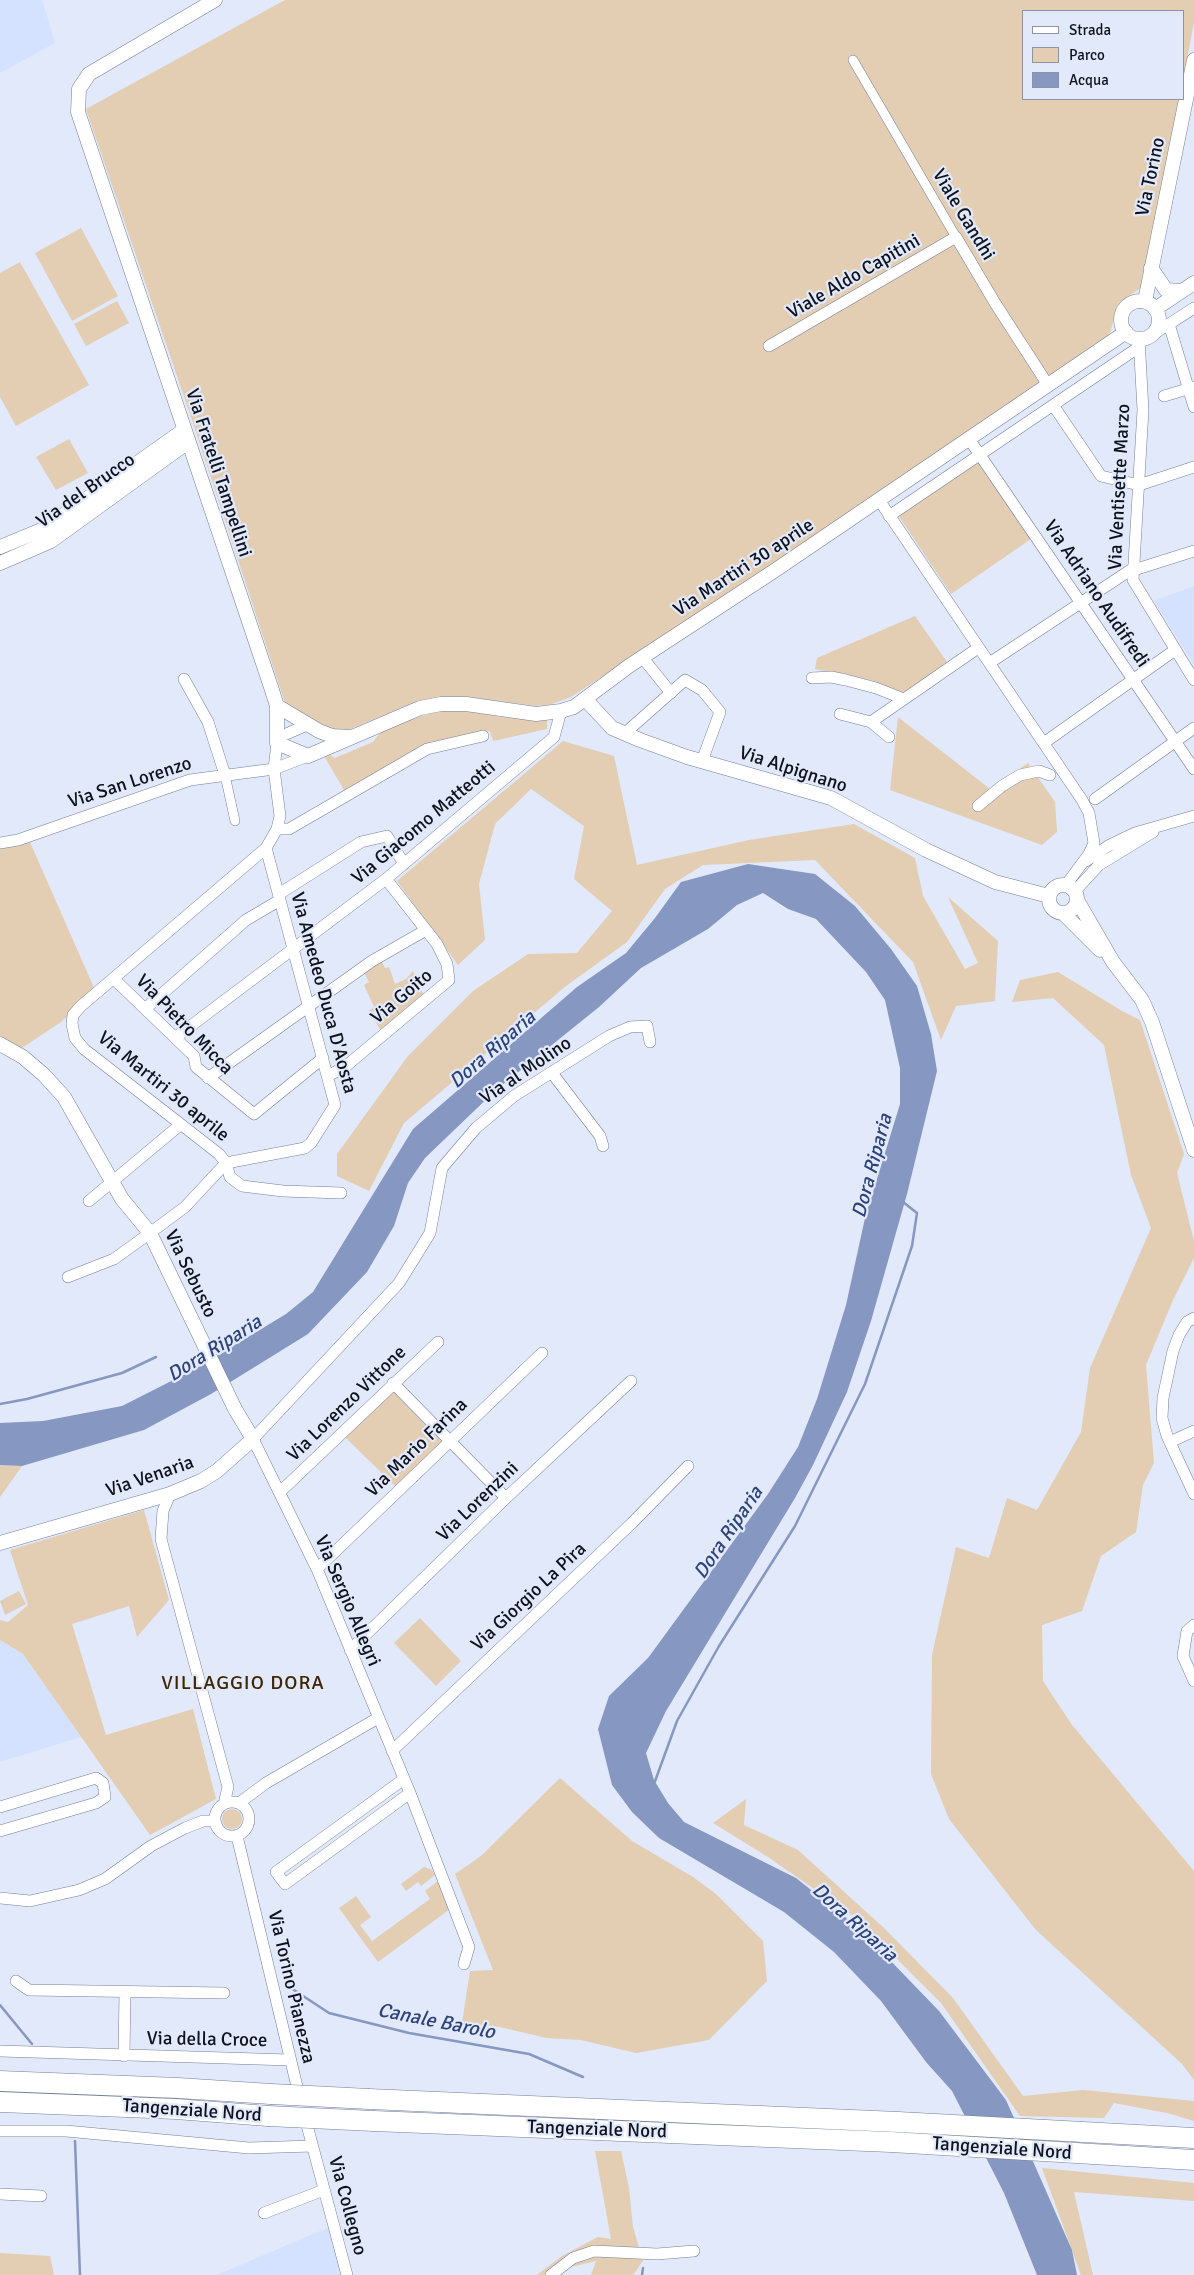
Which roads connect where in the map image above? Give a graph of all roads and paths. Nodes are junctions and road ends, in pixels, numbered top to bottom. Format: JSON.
{"nodes":[{"id":1,"x":215,"y":0,"type":"edge"},
{"id":2,"x":853,"y":60,"type":"dead end"},
{"id":3,"x":1194,"y":60,"type":"edge"},
{"id":4,"x":956,"y":237,"type":"junction"},
{"id":5,"x":1151,"y":268,"type":"junction"},
{"id":6,"x":1194,"y":282,"type":"edge"},
{"id":7,"x":1181,"y":291,"type":"junction"},
{"id":8,"x":1150,"y":305,"type":"junction"},
{"id":9,"x":1194,"y":308,"type":"edge"},
{"id":10,"x":1169,"y":324,"type":"junction"},
{"id":11,"x":1126,"y":332,"type":"junction"},
{"id":12,"x":1143,"y":340,"type":"junction"},
{"id":13,"x":769,"y":346,"type":"dead end"},
{"id":14,"x":1048,"y":385,"type":"junction"},
{"id":15,"x":1191,"y":388,"type":"edge"},
{"id":16,"x":1164,"y":396,"type":"dead end"},
{"id":17,"x":1052,"y":405,"type":"junction"},
{"id":18,"x":1194,"y":407,"type":"edge"},
{"id":19,"x":186,"y":436,"type":"junction"},
{"id":20,"x":969,"y":439,"type":"junction"},
{"id":21,"x":980,"y":455,"type":"junction"},
{"id":22,"x":1194,"y":467,"type":"edge"},
{"id":23,"x":1139,"y":485,"type":"junction"},
{"id":24,"x":879,"y":500,"type":"junction"},
{"id":25,"x":889,"y":516,"type":"junction"},
{"id":26,"x":0,"y":547,"type":"edge"},
{"id":27,"x":1194,"y":551,"type":"edge"},
{"id":28,"x":0,"y":562,"type":"edge"},
{"id":29,"x":1132,"y":569,"type":"junction"},
{"id":30,"x":1081,"y":603,"type":"junction"},
{"id":31,"x":978,"y":648,"type":"junction"},
{"id":32,"x":1175,"y":650,"type":"junction"},
{"id":33,"x":642,"y":657,"type":"junction"},
{"id":34,"x":994,"y":660,"type":"dead end"},
{"id":35,"x":812,"y":678,"type":"dead end"},
{"id":36,"x":184,"y":679,"type":"dead end"},
{"id":37,"x":1133,"y":679,"type":"junction"},
{"id":38,"x":1194,"y":680,"type":"edge"},
{"id":39,"x":671,"y":692,"type":"junction"},
{"id":40,"x":904,"y":699,"type":"junction"},
{"id":41,"x":586,"y":700,"type":"junction"},
{"id":42,"x":277,"y":706,"type":"junction"},
{"id":43,"x":561,"y":711,"type":"junction"},
{"id":44,"x":840,"y":714,"type":"dead end"},
{"id":45,"x":871,"y":722,"type":"junction"},
{"id":46,"x":307,"y":725,"type":"junction"},
{"id":47,"x":1194,"y":728,"type":"edge"},
{"id":48,"x":624,"y":734,"type":"junction"},
{"id":49,"x":352,"y":736,"type":"junction"},
{"id":50,"x":483,"y":736,"type":"dead end"},
{"id":51,"x":889,"y":737,"type":"dead end"},
{"id":52,"x":1048,"y":740,"type":"dead end"},
{"id":53,"x":1175,"y":740,"type":"junction"},
{"id":54,"x":277,"y":741,"type":"junction"},
{"id":55,"x":308,"y":756,"type":"junction"},
{"id":56,"x":702,"y":761,"type":"junction"},
{"id":57,"x":274,"y":769,"type":"junction"},
{"id":58,"x":1194,"y":769,"type":"edge"},
{"id":59,"x":225,"y":774,"type":"junction"},
{"id":60,"x":1050,"y":775,"type":"dead end"},
{"id":61,"x":1095,"y":799,"type":"dead end"},
{"id":62,"x":978,"y":806,"type":"dead end"},
{"id":63,"x":1194,"y":816,"type":"edge"},
{"id":64,"x":236,"y":821,"type":"dead end"},
{"id":65,"x":1167,"y":824,"type":"junction"},
{"id":66,"x":277,"y":829,"type":"junction"},
{"id":67,"x":0,"y":842,"type":"edge"},
{"id":68,"x":266,"y":848,"type":"junction"},
{"id":69,"x":404,"y":864,"type":"junction"},
{"id":70,"x":1079,"y":866,"type":"junction"},
{"id":71,"x":386,"y":879,"type":"junction"},
{"id":72,"x":1073,"y":892,"type":"junction"},
{"id":73,"x":1049,"y":896,"type":"junction"},
{"id":74,"x":279,"y":897,"type":"junction"},
{"id":75,"x":196,"y":909,"type":"joint"},
{"id":76,"x":1064,"y":913,"type":"junction"},
{"id":77,"x":426,"y":930,"type":"junction"},
{"id":78,"x":293,"y":949,"type":"junction"},
{"id":79,"x":1113,"y":962,"type":"junction"},
{"id":80,"x":115,"y":980,"type":"junction"},
{"id":81,"x":309,"y":1007,"type":"junction"},
{"id":82,"x":146,"y":1008,"type":"junction"},
{"id":83,"x":176,"y":1037,"type":"junction"},
{"id":84,"x":650,"y":1042,"type":"dead end"},
{"id":85,"x":0,"y":1044,"type":"edge"},
{"id":86,"x":323,"y":1058,"type":"junction"},
{"id":87,"x":552,"y":1073,"type":"junction"},
{"id":88,"x":328,"y":1076,"type":"junction"},
{"id":89,"x":208,"y":1078,"type":"junction"},
{"id":90,"x":180,"y":1125,"type":"junction"},
{"id":91,"x":603,"y":1146,"type":"dead end"},
{"id":92,"x":1194,"y":1150,"type":"edge"},
{"id":93,"x":226,"y":1164,"type":"junction"},
{"id":94,"x":113,"y":1183,"type":"junction"},
{"id":95,"x":341,"y":1192,"type":"dead end"},
{"id":96,"x":89,"y":1201,"type":"dead end"},
{"id":97,"x":150,"y":1233,"type":"junction"},
{"id":98,"x":68,"y":1277,"type":"dead end"},
{"id":99,"x":1194,"y":1318,"type":"edge"},
{"id":100,"x":348,"y":1337,"type":"joint"},
{"id":101,"x":438,"y":1342,"type":"dead end"},
{"id":102,"x":542,"y":1353,"type":"dead end"},
{"id":103,"x":631,"y":1380,"type":"dead end"},
{"id":104,"x":393,"y":1383,"type":"junction"},
{"id":105,"x":1194,"y":1431,"type":"edge"},
{"id":106,"x":253,"y":1439,"type":"junction"},
{"id":107,"x":451,"y":1440,"type":"junction"},
{"id":108,"x":1170,"y":1442,"type":"junction"},
{"id":109,"x":688,"y":1466,"type":"dead end"},
{"id":110,"x":280,"y":1492,"type":"junction"},
{"id":111,"x":170,"y":1494,"type":"junction"},
{"id":112,"x":1194,"y":1494,"type":"edge"},
{"id":113,"x":506,"y":1498,"type":"junction"},
{"id":114,"x":0,"y":1543,"type":"edge"},
{"id":115,"x":317,"y":1569,"type":"junction"},
{"id":116,"x":1194,"y":1625,"type":"edge"},
{"id":117,"x":350,"y":1650,"type":"junction"},
{"id":118,"x":1194,"y":1681,"type":"edge"},
{"id":119,"x":378,"y":1718,"type":"junction"},
{"id":120,"x":392,"y":1750,"type":"junction"},
{"id":121,"x":404,"y":1778,"type":"junction"},
{"id":122,"x":410,"y":1793,"type":"junction"},
{"id":123,"x":224,"y":1804,"type":"junction"},
{"id":124,"x":0,"y":1807,"type":"edge"},
{"id":125,"x":243,"y":1807,"type":"junction"},
{"id":126,"x":216,"y":1820,"type":"junction"},
{"id":127,"x":0,"y":1831,"type":"edge"},
{"id":128,"x":237,"y":1836,"type":"junction"},
{"id":129,"x":0,"y":1898,"type":"edge"},
{"id":130,"x":464,"y":1964,"type":"dead end"},
{"id":131,"x":16,"y":1981,"type":"dead end"},
{"id":132,"x":126,"y":1992,"type":"junction"},
{"id":133,"x":224,"y":1994,"type":"dead end"},
{"id":134,"x":0,"y":2051,"type":"edge"},
{"id":135,"x":124,"y":2056,"type":"junction"},
{"id":136,"x":290,"y":2060,"type":"junction"},
{"id":137,"x":0,"y":2081,"type":"edge"},
{"id":138,"x":0,"y":2102,"type":"edge"},
{"id":139,"x":0,"y":2131,"type":"edge"},
{"id":140,"x":1194,"y":2138,"type":"edge"},
{"id":141,"x":312,"y":2146,"type":"junction"},
{"id":142,"x":1194,"y":2160,"type":"edge"},
{"id":143,"x":324,"y":2190,"type":"junction"},
{"id":144,"x":0,"y":2194,"type":"edge"},
{"id":145,"x":42,"y":2196,"type":"dead end"},
{"id":146,"x":264,"y":2213,"type":"dead end"},
{"id":147,"x":694,"y":2251,"type":"dead end"},
{"id":148,"x":347,"y":2275,"type":"edge"},
{"id":149,"x":551,"y":2275,"type":"edge"}],
"edges":[{"from":1,"to":19,"type":"street","name":"Via Fratelli Tampellini"},
{"from":2,"to":4,"type":"street","name":"Viale Gandhi"},
{"from":3,"to":5,"type":"street","name":"Via Torino"},
{"from":4,"to":13,"type":"street","name":"Viale Aldo Capitini"},
{"from":4,"to":14,"type":"street","name":"Viale Gandhi"},
{"from":5,"to":7,"type":"street"},
{"from":5,"to":8,"type":"street","name":"Via Torino"},
{"from":6,"to":7,"type":"street"},
{"from":7,"to":8,"type":"street"},
{"from":8,"to":11,"type":"street"},
{"from":8,"to":12,"type":"street"},
{"from":9,"to":10,"type":"street"},
{"from":10,"to":12,"type":"street"},
{"from":10,"to":15,"type":"street"},
{"from":11,"to":12,"type":"street"},
{"from":11,"to":14,"type":"street","name":"Via Martiri 30 aprile"},
{"from":12,"to":17,"type":"street"},
{"from":12,"to":23,"type":"street","name":"Via Ventisette Marzo"},
{"from":14,"to":20,"type":"street","name":"Via Martiri 30 aprile"},
{"from":15,"to":16,"type":"street"},
{"from":15,"to":18,"type":"street"},
{"from":17,"to":21,"type":"street"},
{"from":17,"to":23,"type":"street"},
{"from":19,"to":26,"type":"street","name":"Via del Brucco"},
{"from":19,"to":28,"type":"street","name":"Via del Brucco"},
{"from":19,"to":42,"type":"street","name":"Via Fratelli Tampellini"},
{"from":20,"to":21,"type":"street","name":"Via Adriano Audifredi"},
{"from":20,"to":24,"type":"street","name":"Via Martiri 30 aprile"},
{"from":21,"to":25,"type":"street"},
{"from":21,"to":30,"type":"street","name":"Via Adriano Audifredi"},
{"from":22,"to":23,"type":"street"},
{"from":23,"to":29,"type":"street","name":"Via Ventisette Marzo"},
{"from":24,"to":25,"type":"street"},
{"from":24,"to":33,"type":"street","name":"Via Martiri 30 aprile"},
{"from":25,"to":31,"type":"street"},
{"from":27,"to":29,"type":"street"},
{"from":29,"to":30,"type":"street"},
{"from":29,"to":32,"type":"street","name":"Via Ventisette Marzo"},
{"from":30,"to":34,"type":"street"},
{"from":30,"to":37,"type":"street","name":"Via Adriano Audifredi"},
{"from":31,"to":40,"type":"street"},
{"from":31,"to":70,"type":"street"},
{"from":32,"to":37,"type":"street"},
{"from":32,"to":38,"type":"street","name":"Via Ventisette Marzo"},
{"from":33,"to":39,"type":"street"},
{"from":33,"to":41,"type":"street","name":"Via Martiri 30 aprile"},
{"from":35,"to":40,"type":"street"},
{"from":36,"to":59,"type":"street"},
{"from":37,"to":52,"type":"street"},
{"from":37,"to":53,"type":"street","name":"Via Adriano Audifredi"},
{"from":39,"to":48,"type":"street"},
{"from":39,"to":56,"type":"street"},
{"from":40,"to":45,"type":"street"},
{"from":41,"to":43,"type":"street","name":"Via Martiri 30 aprile"},
{"from":41,"to":48,"type":"street","name":"Via Alpignano"},
{"from":42,"to":46,"type":"street","name":"Via Martiri 30 aprile"},
{"from":42,"to":54,"type":"street","name":"Via Fratelli Tampellini"},
{"from":43,"to":49,"type":"street","name":"Via Martiri 30 aprile"},
{"from":43,"to":69,"type":"street","name":"Via Giacomo Matteotti"},
{"from":44,"to":45,"type":"street"},
{"from":45,"to":51,"type":"street"},
{"from":46,"to":49,"type":"street","name":"Via Martiri 30 aprile"},
{"from":46,"to":54,"type":"street"},
{"from":47,"to":53,"type":"street"},
{"from":48,"to":56,"type":"street","name":"Via Alpignano"},
{"from":49,"to":55,"type":"street","name":"Via Martiri 30 aprile"},
{"from":50,"to":66,"type":"street"},
{"from":53,"to":58,"type":"street","name":"Via Adriano Audifredi"},
{"from":53,"to":61,"type":"street"},
{"from":54,"to":55,"type":"street"},
{"from":54,"to":57,"type":"street","name":"Via Fratelli Tampellini"},
{"from":55,"to":57,"type":"street","name":"Via Martiri 30 aprile"},
{"from":56,"to":73,"type":"street","name":"Via Alpignano"},
{"from":57,"to":59,"type":"street","name":"Via San Lorenzo"},
{"from":57,"to":66,"type":"street","name":"Via Fratelli Tampellini"},
{"from":59,"to":64,"type":"street"},
{"from":59,"to":67,"type":"street","name":"Via San Lorenzo"},
{"from":60,"to":62,"type":"street"},
{"from":63,"to":65,"type":"street"},
{"from":65,"to":70,"type":"street"},
{"from":65,"to":72,"type":"street"},
{"from":66,"to":68,"type":"street","name":"Via Fratelli Tampellini"},
{"from":68,"to":74,"type":"street","name":"Via Amedeo Duca D'Aosta"},
{"from":68,"to":75,"type":"street","name":"Via Fratelli Tampellini"},
{"from":69,"to":71,"type":"street","name":"Via Giacomo Matteotti"},
{"from":69,"to":74,"type":"street"},
{"from":70,"to":72,"type":"street"},
{"from":71,"to":77,"type":"street","name":"Via Goito"},
{"from":71,"to":78,"type":"street","name":"Via Giacomo Matteotti"},
{"from":72,"to":73,"type":"street"},
{"from":72,"to":76,"type":"street"},
{"from":72,"to":79,"type":"street"},
{"from":73,"to":76,"type":"street"},
{"from":74,"to":78,"type":"street","name":"Via Amedeo Duca D'Aosta"},
{"from":74,"to":82,"type":"street"},
{"from":75,"to":80,"type":"street","name":"Via Martiri 30 aprile"},
{"from":76,"to":79,"type":"street"},
{"from":77,"to":81,"type":"street"},
{"from":77,"to":88,"type":"street","name":"Via Goito"},
{"from":78,"to":81,"type":"street","name":"Via Amedeo Duca D'Aosta"},
{"from":78,"to":83,"type":"street","name":"Via Giacomo Matteotti"},
{"from":79,"to":92,"type":"street"},
{"from":80,"to":82,"type":"street","name":"Via Pietro Micca"},
{"from":80,"to":90,"type":"street","name":"Via Martiri 30 aprile"},
{"from":81,"to":86,"type":"street","name":"Via Amedeo Duca D'Aosta"},
{"from":81,"to":89,"type":"street"},
{"from":82,"to":83,"type":"street","name":"Via Pietro Micca"},
{"from":83,"to":89,"type":"street","name":"Via Pietro Micca"},
{"from":84,"to":87,"type":"street","name":"Via al Molino"},
{"from":85,"to":94,"type":"street","name":"Via Sebusto"},
{"from":86,"to":88,"type":"street","name":"Via Amedeo Duca D'Aosta"},
{"from":86,"to":89,"type":"street","name":"Via Pietro Micca"},
{"from":87,"to":91,"type":"street"},
{"from":87,"to":100,"type":"street","name":"Via al Molino"},
{"from":88,"to":93,"type":"street","name":"Via Amedeo Duca D'Aosta"},
{"from":90,"to":93,"type":"street","name":"Via Martiri 30 aprile"},
{"from":90,"to":94,"type":"street"},
{"from":93,"to":95,"type":"street","name":"Via Martiri 30 aprile"},
{"from":93,"to":97,"type":"street"},
{"from":94,"to":96,"type":"street"},
{"from":94,"to":97,"type":"street","name":"Via Sebusto"},
{"from":97,"to":98,"type":"street"},
{"from":97,"to":106,"type":"street","name":"Via Sebusto"},
{"from":99,"to":108,"type":"street"},
{"from":100,"to":106,"type":"street","name":"Via Venaria"},
{"from":101,"to":104,"type":"street","name":"Via Lorenzo Vittone"},
{"from":102,"to":107,"type":"street","name":"Via Mario Farina"},
{"from":103,"to":113,"type":"street","name":"Via Lorenzini"},
{"from":104,"to":107,"type":"street"},
{"from":104,"to":110,"type":"street","name":"Via Lorenzo Vittone"},
{"from":105,"to":108,"type":"street"},
{"from":106,"to":110,"type":"street","name":"Via Sergio Allegri"},
{"from":106,"to":111,"type":"street","name":"Via Venaria"},
{"from":107,"to":113,"type":"street"},
{"from":107,"to":115,"type":"street","name":"Via Mario Farina"},
{"from":108,"to":112,"type":"street"},
{"from":109,"to":120,"type":"street","name":"Via Giorgio La Pira"},
{"from":110,"to":115,"type":"street","name":"Via Sergio Allegri"},
{"from":111,"to":114,"type":"street","name":"Via Venaria"},
{"from":111,"to":123,"type":"street"},
{"from":113,"to":117,"type":"street","name":"Via Lorenzini"},
{"from":115,"to":117,"type":"street","name":"Via Sergio Allegri"},
{"from":116,"to":118,"type":"street"},
{"from":117,"to":119,"type":"street","name":"Via Sergio Allegri"},
{"from":119,"to":120,"type":"street","name":"Via Sergio Allegri"},
{"from":119,"to":125,"type":"street"},
{"from":120,"to":121,"type":"street","name":"Via Sergio Allegri"},
{"from":121,"to":122,"type":"street","name":"Via Sergio Allegri"},
{"from":121,"to":122,"type":"street"},
{"from":122,"to":130,"type":"street","name":"Via Sergio Allegri"},
{"from":123,"to":125,"type":"street"},
{"from":123,"to":126,"type":"street"},
{"from":124,"to":127,"type":"street"},
{"from":125,"to":128,"type":"street"},
{"from":126,"to":128,"type":"street"},
{"from":126,"to":129,"type":"street"},
{"from":128,"to":136,"type":"street","name":"Via Torino Pianezza"},
{"from":131,"to":132,"type":"street"},
{"from":132,"to":133,"type":"street"},
{"from":132,"to":135,"type":"street","name":"Via della Croce"},
{"from":134,"to":135,"type":"street","name":"Via della Croce"},
{"from":135,"to":136,"type":"street","name":"Via della Croce"},
{"from":136,"to":141,"type":"street","name":"Via Torino Pianezza"},
{"from":137,"to":140,"type":"highway","name":"Tangenziale Nord","bridge":true},
{"from":138,"to":142,"type":"highway","name":"Tangenziale Nord","bridge":true},
{"from":139,"to":141,"type":"street"},
{"from":141,"to":143,"type":"street","name":"Via Collegno"},
{"from":143,"to":146,"type":"street"},
{"from":143,"to":148,"type":"street","name":"Via Collegno"},
{"from":144,"to":145,"type":"street"},
{"from":147,"to":149,"type":"street"}]}
